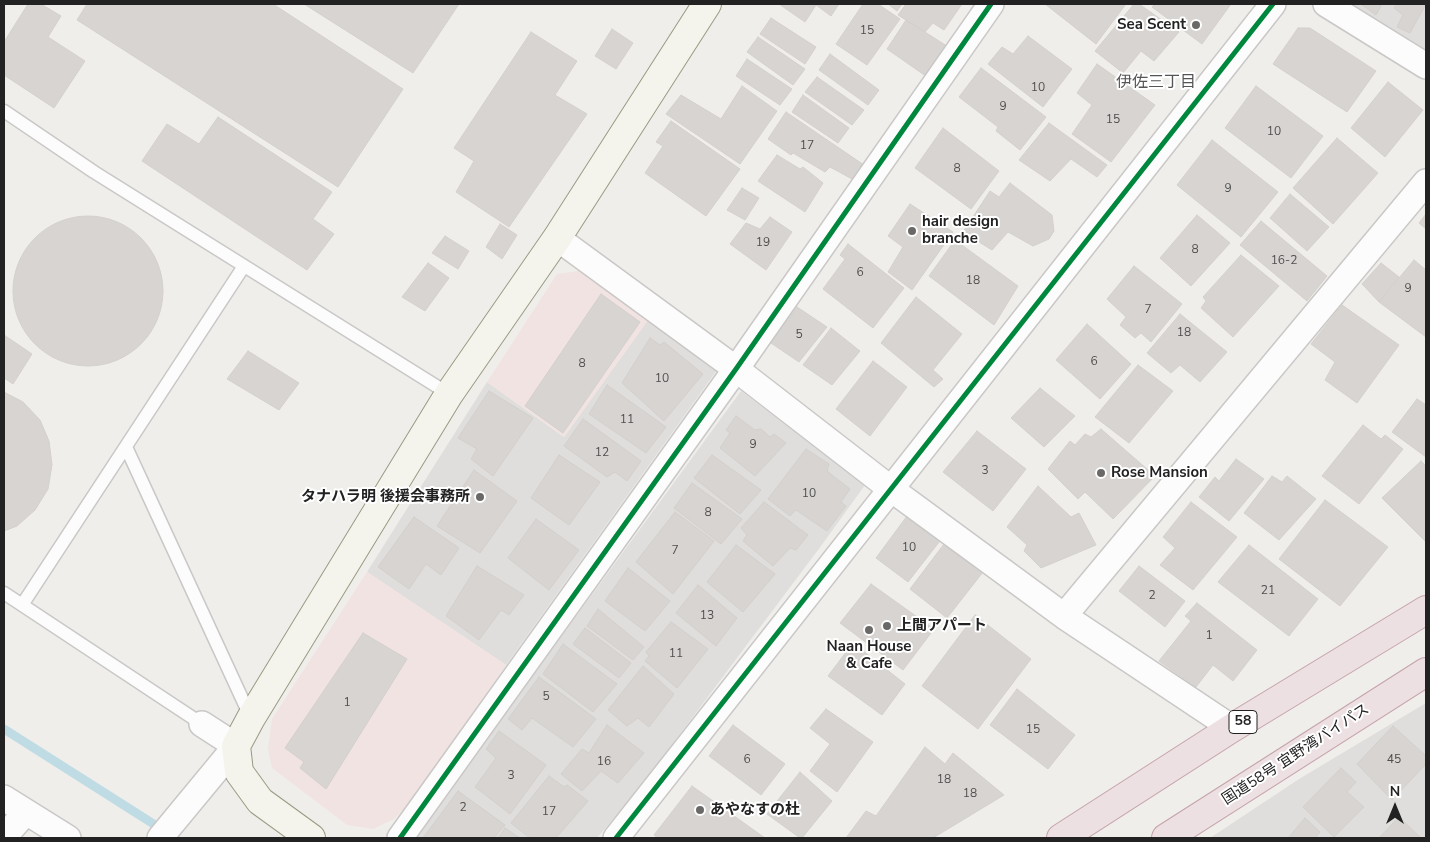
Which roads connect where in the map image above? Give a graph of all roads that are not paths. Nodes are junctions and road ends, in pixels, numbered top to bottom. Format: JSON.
{"nodes":[{"id":1,"x":707,"y":4,"type":"edge"},
{"id":2,"x":991,"y":4,"type":"edge"},
{"id":3,"x":1273,"y":4,"type":"edge"},
{"id":4,"x":1326,"y":4,"type":"edge"},
{"id":5,"x":1426,"y":66,"type":"edge"},
{"id":6,"x":4,"y":111,"type":"edge"},
{"id":7,"x":1426,"y":182,"type":"edge"},
{"id":8,"x":557,"y":238,"type":"junction"},
{"id":9,"x":244,"y":266,"type":"junction"},
{"id":10,"x":736,"y":369,"type":"junction"},
{"id":11,"x":450,"y":394,"type":"junction"},
{"id":12,"x":126,"y":447,"type":"junction"},
{"id":13,"x":891,"y":490,"type":"junction"},
{"id":14,"x":4,"y":593,"type":"edge"},
{"id":15,"x":22,"y":605,"type":"junction"},
{"id":16,"x":1426,"y":610,"type":"edge"},
{"id":17,"x":1064,"y":616,"type":"junction"},
{"id":18,"x":1426,"y":672,"type":"edge"},
{"id":19,"x":251,"y":718,"type":"junction"},
{"id":20,"x":202,"y":724,"type":"joint"},
{"id":21,"x":1232,"y":728,"type":"junction"},
{"id":22,"x":236,"y":746,"type":"junction"},
{"id":23,"x":4,"y":798,"type":"edge"},
{"id":24,"x":26,"y":812,"type":"junction"},
{"id":25,"x":166,"y":829,"type":"edge"},
{"id":26,"x":4,"y":837,"type":"edge"},
{"id":27,"x":306,"y":837,"type":"edge"},
{"id":28,"x":68,"y":838,"type":"edge"},
{"id":29,"x":400,"y":838,"type":"edge"},
{"id":30,"x":616,"y":838,"type":"edge"},
{"id":31,"x":1062,"y":838,"type":"edge"},
{"id":32,"x":1166,"y":838,"type":"edge"}],
"edges":[{"from":1,"to":8,"type":"street"},
{"from":2,"to":10,"type":"street"},
{"from":3,"to":13,"type":"street"},
{"from":4,"to":5,"type":"street"},
{"from":6,"to":9,"type":"lane"},
{"from":7,"to":17,"type":"street"},
{"from":8,"to":10,"type":"street"},
{"from":8,"to":11,"type":"street"},
{"from":9,"to":11,"type":"lane"},
{"from":9,"to":12,"type":"lane"},
{"from":10,"to":13,"type":"street"},
{"from":10,"to":29,"type":"street"},
{"from":11,"to":19,"type":"street"},
{"from":12,"to":15,"type":"lane"},
{"from":12,"to":19,"type":"lane"},
{"from":13,"to":17,"type":"street"},
{"from":13,"to":30,"type":"street"},
{"from":14,"to":15,"type":"lane"},
{"from":15,"to":20,"type":"lane"},
{"from":16,"to":21,"type":"highway","number":"58"},
{"from":17,"to":21,"type":"street"},
{"from":18,"to":32,"type":"highway","name":"国道58号 宜野湾バイパス"},
{"from":19,"to":22,"type":"street"},
{"from":20,"to":22,"type":"street"},
{"from":21,"to":31,"type":"highway","number":"58"},
{"from":22,"to":25,"type":"street"},
{"from":22,"to":27,"type":"street"},
{"from":23,"to":24,"type":"street"},
{"from":24,"to":26,"type":"street"},
{"from":24,"to":28,"type":"street"}]}
